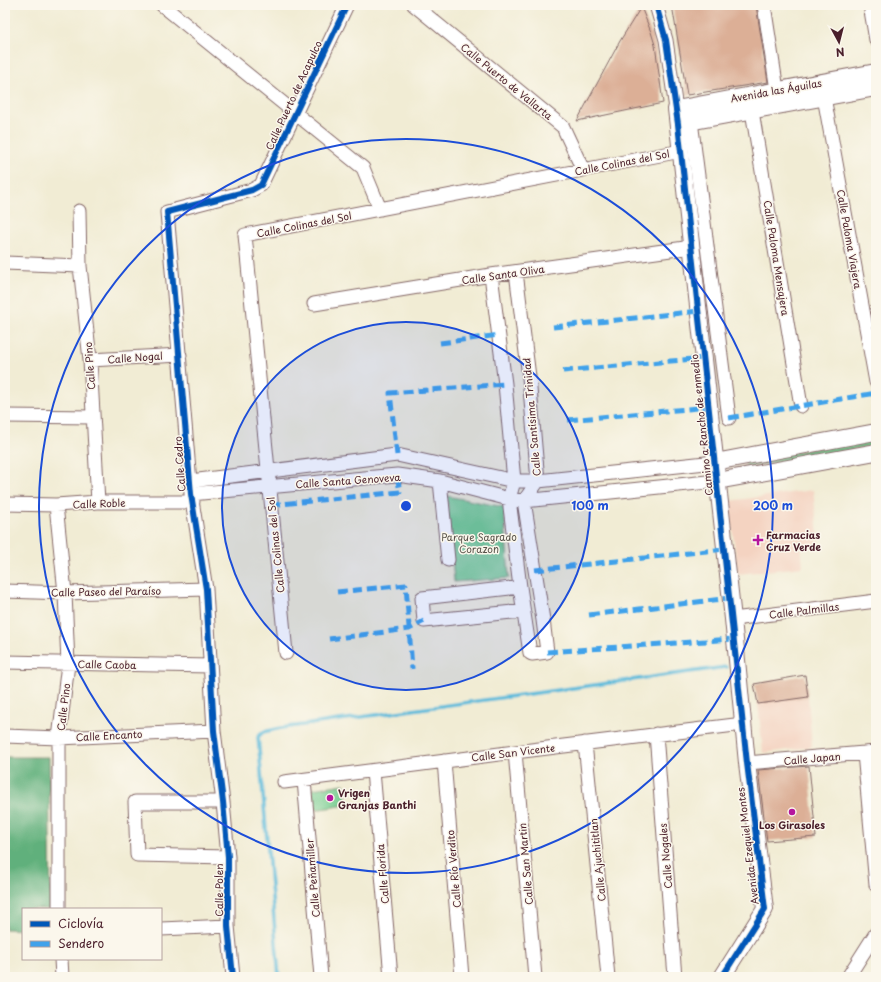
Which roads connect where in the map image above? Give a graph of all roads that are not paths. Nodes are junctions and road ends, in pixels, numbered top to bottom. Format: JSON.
{"nodes":[{"id":1,"x":162,"y":5,"type":"edge"},
{"id":2,"x":347,"y":5,"type":"edge"},
{"id":3,"x":414,"y":5,"type":"edge"},
{"id":4,"x":656,"y":5,"type":"edge"},
{"id":5,"x":764,"y":5,"type":"edge"},
{"id":6,"x":870,"y":5,"type":"edge"},
{"id":7,"x":876,"y":40,"type":"edge"},
{"id":8,"x":876,"y":72,"type":"edge"},
{"id":9,"x":876,"y":88,"type":"edge"},
{"id":10,"x":778,"y":90,"type":"junction"},
{"id":11,"x":824,"y":97,"type":"junction"},
{"id":12,"x":752,"y":111,"type":"junction"},
{"id":13,"x":296,"y":113,"type":"junction"},
{"id":14,"x":682,"y":118,"type":"junction"},
{"id":15,"x":681,"y":151,"type":"junction"},
{"id":16,"x":583,"y":170,"type":"junction"},
{"id":17,"x":252,"y":190,"type":"joint"},
{"id":18,"x":380,"y":209,"type":"junction"},
{"id":19,"x":79,"y":211,"type":"dead end"},
{"id":20,"x":692,"y":247,"type":"junction"},
{"id":21,"x":5,"y":263,"type":"edge"},
{"id":22,"x":80,"y":266,"type":"junction"},
{"id":23,"x":516,"y":272,"type":"junction"},
{"id":24,"x":491,"y":275,"type":"junction"},
{"id":25,"x":314,"y":304,"type":"dead end"},
{"id":26,"x":180,"y":355,"type":"junction"},
{"id":27,"x":90,"y":360,"type":"junction"},
{"id":28,"x":876,"y":382,"type":"edge"},
{"id":29,"x":801,"y":406,"type":"dead end"},
{"id":30,"x":5,"y":416,"type":"edge"},
{"id":31,"x":92,"y":417,"type":"junction"},
{"id":32,"x":729,"y":418,"type":"dead end"},
{"id":33,"x":876,"y":432,"type":"edge"},
{"id":34,"x":876,"y":452,"type":"edge"},
{"id":35,"x":715,"y":462,"type":"junction"},
{"id":36,"x":268,"y":470,"type":"junction"},
{"id":37,"x":440,"y":481,"type":"junction"},
{"id":38,"x":514,"y":481,"type":"junction"},
{"id":39,"x":538,"y":481,"type":"junction"},
{"id":40,"x":717,"y":481,"type":"junction"},
{"id":41,"x":270,"y":486,"type":"junction"},
{"id":42,"x":192,"y":492,"type":"junction"},
{"id":43,"x":509,"y":500,"type":"junction"},
{"id":44,"x":524,"y":501,"type":"junction"},
{"id":45,"x":98,"y":502,"type":"junction"},
{"id":46,"x":5,"y":504,"type":"edge"},
{"id":47,"x":56,"y":505,"type":"junction"},
{"id":48,"x":448,"y":560,"type":"dead end"},
{"id":49,"x":520,"y":587,"type":"junction"},
{"id":50,"x":206,"y":590,"type":"junction"},
{"id":51,"x":5,"y":591,"type":"edge"},
{"id":52,"x":65,"y":592,"type":"junction"},
{"id":53,"x":876,"y":601,"type":"edge"},
{"id":54,"x":523,"y":611,"type":"junction"},
{"id":55,"x":733,"y":619,"type":"junction"},
{"id":56,"x":286,"y":653,"type":"dead end"},
{"id":57,"x":5,"y":662,"type":"edge"},
{"id":58,"x":68,"y":664,"type":"junction"},
{"id":59,"x":210,"y":666,"type":"junction"},
{"id":60,"x":743,"y":724,"type":"junction"},
{"id":61,"x":214,"y":731,"type":"junction"},
{"id":62,"x":656,"y":734,"type":"junction"},
{"id":63,"x":5,"y":736,"type":"edge"},
{"id":64,"x":59,"y":738,"type":"junction"},
{"id":65,"x":585,"y":743,"type":"junction"},
{"id":66,"x":516,"y":752,"type":"junction"},
{"id":67,"x":870,"y":753,"type":"edge"},
{"id":68,"x":444,"y":761,"type":"junction"},
{"id":69,"x":747,"y":763,"type":"junction"},
{"id":70,"x":373,"y":771,"type":"junction"},
{"id":71,"x":304,"y":780,"type":"junction"},
{"id":72,"x":284,"y":782,"type":"dead end"},
{"id":73,"x":223,"y":802,"type":"junction"},
{"id":74,"x":228,"y":858,"type":"junction"},
{"id":75,"x":876,"y":885,"type":"edge"},
{"id":76,"x":59,"y":908,"type":"edge"},
{"id":77,"x":228,"y":926,"type":"junction"},
{"id":78,"x":162,"y":929,"type":"edge"},
{"id":79,"x":876,"y":933,"type":"edge"},
{"id":80,"x":61,"y":960,"type":"edge"},
{"id":81,"x":62,"y":977,"type":"edge"},
{"id":82,"x":233,"y":977,"type":"edge"},
{"id":83,"x":320,"y":977,"type":"edge"},
{"id":84,"x":391,"y":977,"type":"edge"},
{"id":85,"x":462,"y":977,"type":"edge"},
{"id":86,"x":535,"y":977,"type":"edge"},
{"id":87,"x":608,"y":977,"type":"edge"},
{"id":88,"x":675,"y":977,"type":"edge"},
{"id":89,"x":722,"y":977,"type":"edge"},
{"id":90,"x":848,"y":977,"type":"edge"}],
"edges":[{"from":1,"to":13,"type":"street"},
{"from":2,"to":13,"type":"street","name":"Calle Puerto de Acapulco"},
{"from":3,"to":16,"type":"street","name":"Calle Puerto de Vallarta"},
{"from":4,"to":14,"type":"street"},
{"from":5,"to":10,"type":"street"},
{"from":6,"to":7,"type":"street"},
{"from":8,"to":10,"type":"street","name":"Avenida las Águilas"},
{"from":9,"to":11,"type":"street","name":"Avenida las Águilas"},
{"from":10,"to":14,"type":"street","name":"Avenida las Águilas"},
{"from":11,"to":12,"type":"street","name":"Avenida las Águilas"},
{"from":11,"to":28,"type":"street","name":"Calle Paloma Viajera"},
{"from":12,"to":14,"type":"street","name":"Avenida las Águilas"},
{"from":12,"to":29,"type":"street","name":"Calle Paloma Mensajera"},
{"from":13,"to":17,"type":"street","name":"Calle Puerto de Acapulco"},
{"from":13,"to":18,"type":"street"},
{"from":14,"to":15,"type":"street","name":"Camino a Rancho de enmedio"},
{"from":14,"to":32,"type":"street"},
{"from":15,"to":16,"type":"street","name":"Calle Colinas del Sol"},
{"from":15,"to":20,"type":"street","name":"Camino a Rancho de enmedio"},
{"from":16,"to":18,"type":"street","name":"Calle Colinas del Sol"},
{"from":17,"to":26,"type":"street","name":"Calle Cedro"},
{"from":18,"to":36,"type":"street","name":"Calle Colinas del Sol"},
{"from":19,"to":22,"type":"street","name":"Calle Pino"},
{"from":20,"to":23,"type":"street","name":"Calle Santa Oliva"},
{"from":20,"to":35,"type":"street","name":"Camino a Rancho de enmedio"},
{"from":21,"to":22,"type":"street"},
{"from":22,"to":27,"type":"street","name":"Calle Pino"},
{"from":23,"to":24,"type":"street","name":"Calle Santa Oliva"},
{"from":23,"to":39,"type":"street","name":"Calle Santísima Trinidad"},
{"from":24,"to":25,"type":"street","name":"Calle Santa Oliva"},
{"from":24,"to":38,"type":"street"},
{"from":26,"to":27,"type":"street","name":"Calle Nogal"},
{"from":26,"to":42,"type":"street","name":"Calle Cedro"},
{"from":27,"to":31,"type":"street","name":"Calle Pino"},
{"from":30,"to":31,"type":"street"},
{"from":31,"to":45,"type":"street","name":"Calle Pino"},
{"from":33,"to":35,"type":"street"},
{"from":34,"to":40,"type":"street"},
{"from":35,"to":39,"type":"street","name":"Calle Santa Genoveva"},
{"from":35,"to":40,"type":"street","name":"Camino a Rancho de enmedio"},
{"from":36,"to":38,"type":"street","name":"Calle Santa Genoveva"},
{"from":36,"to":41,"type":"street","name":"Calle Colinas del Sol"},
{"from":36,"to":42,"type":"street","name":"Calle Santa Genoveva"},
{"from":37,"to":41,"type":"street","name":"Calle Santa Genoveva"},
{"from":37,"to":43,"type":"street","name":"Calle Santa Genoveva"},
{"from":37,"to":48,"type":"street"},
{"from":38,"to":39,"type":"street","name":"Calle Santa Genoveva"},
{"from":38,"to":43,"type":"street"},
{"from":39,"to":44,"type":"street","name":"Calle Santísima Trinidad"},
{"from":40,"to":44,"type":"street","name":"Calle Santa Genoveva"},
{"from":40,"to":55,"type":"street","name":"Camino a Rancho de enmedio"},
{"from":41,"to":42,"type":"street","name":"Calle Santa Genoveva"},
{"from":41,"to":56,"type":"street","name":"Calle Colinas del Sol"},
{"from":42,"to":45,"type":"street","name":"Calle Roble"},
{"from":42,"to":50,"type":"street","name":"Calle Cedro"},
{"from":43,"to":44,"type":"street","name":"Calle Santa Genoveva"},
{"from":43,"to":49,"type":"street"},
{"from":44,"to":54,"type":"street"},
{"from":45,"to":47,"type":"street","name":"Calle Roble"},
{"from":46,"to":47,"type":"street","name":"Calle Roble"},
{"from":47,"to":52,"type":"street","name":"Calle Pino"},
{"from":49,"to":54,"type":"street"},
{"from":49,"to":54,"type":"street"},
{"from":50,"to":52,"type":"street","name":"Calle Paseo del Paraíso"},
{"from":50,"to":59,"type":"street","name":"Calle Cedro"},
{"from":51,"to":52,"type":"street","name":"Calle Paseo del Paraíso"},
{"from":52,"to":58,"type":"street","name":"Calle Pino"},
{"from":53,"to":55,"type":"street","name":"Calle Palmillas"},
{"from":55,"to":60,"type":"street","name":"Camino a Rancho de enmedio"},
{"from":57,"to":58,"type":"street","name":"Calle Caoba"},
{"from":58,"to":59,"type":"street","name":"Calle Caoba"},
{"from":58,"to":64,"type":"street","name":"Calle Pino"},
{"from":59,"to":61,"type":"street","name":"Calle Cedro"},
{"from":60,"to":62,"type":"street","name":"Calle San Vicente"},
{"from":60,"to":69,"type":"street","name":"Avenida Ezequiel Montes"},
{"from":61,"to":64,"type":"street","name":"Calle Encanto"},
{"from":61,"to":73,"type":"street","name":"Calle Cedro"},
{"from":62,"to":65,"type":"street","name":"Calle San Vicente"},
{"from":62,"to":88,"type":"street","name":"Calle Nogales"},
{"from":63,"to":64,"type":"street","name":"Calle Encanto"},
{"from":64,"to":76,"type":"street","name":"Calle Pino"},
{"from":65,"to":66,"type":"street","name":"Calle San Vicente"},
{"from":65,"to":87,"type":"street","name":"Calle Ajuchititlan"},
{"from":66,"to":68,"type":"street","name":"Calle San Vicente"},
{"from":66,"to":86,"type":"street","name":"Calle San Martin"},
{"from":67,"to":69,"type":"street","name":"Calle Japan"},
{"from":67,"to":75,"type":"street"},
{"from":68,"to":70,"type":"street","name":"Calle San Vicente"},
{"from":68,"to":85,"type":"street","name":"Calle Río Verdito"},
{"from":69,"to":89,"type":"street","name":"Avenida Ezequiel Montes"},
{"from":70,"to":71,"type":"street","name":"Calle San Vicente"},
{"from":70,"to":84,"type":"street","name":"Calle Florida"},
{"from":71,"to":72,"type":"street","name":"Calle San Vicente"},
{"from":71,"to":83,"type":"street","name":"Calle Peñamiller"},
{"from":73,"to":74,"type":"street","name":"Calle Polen"},
{"from":73,"to":74,"type":"street"},
{"from":74,"to":77,"type":"street","name":"Calle Polen"},
{"from":77,"to":78,"type":"street"},
{"from":77,"to":82,"type":"street","name":"Calle Polen"},
{"from":79,"to":90,"type":"street"},
{"from":80,"to":81,"type":"street"}]}
